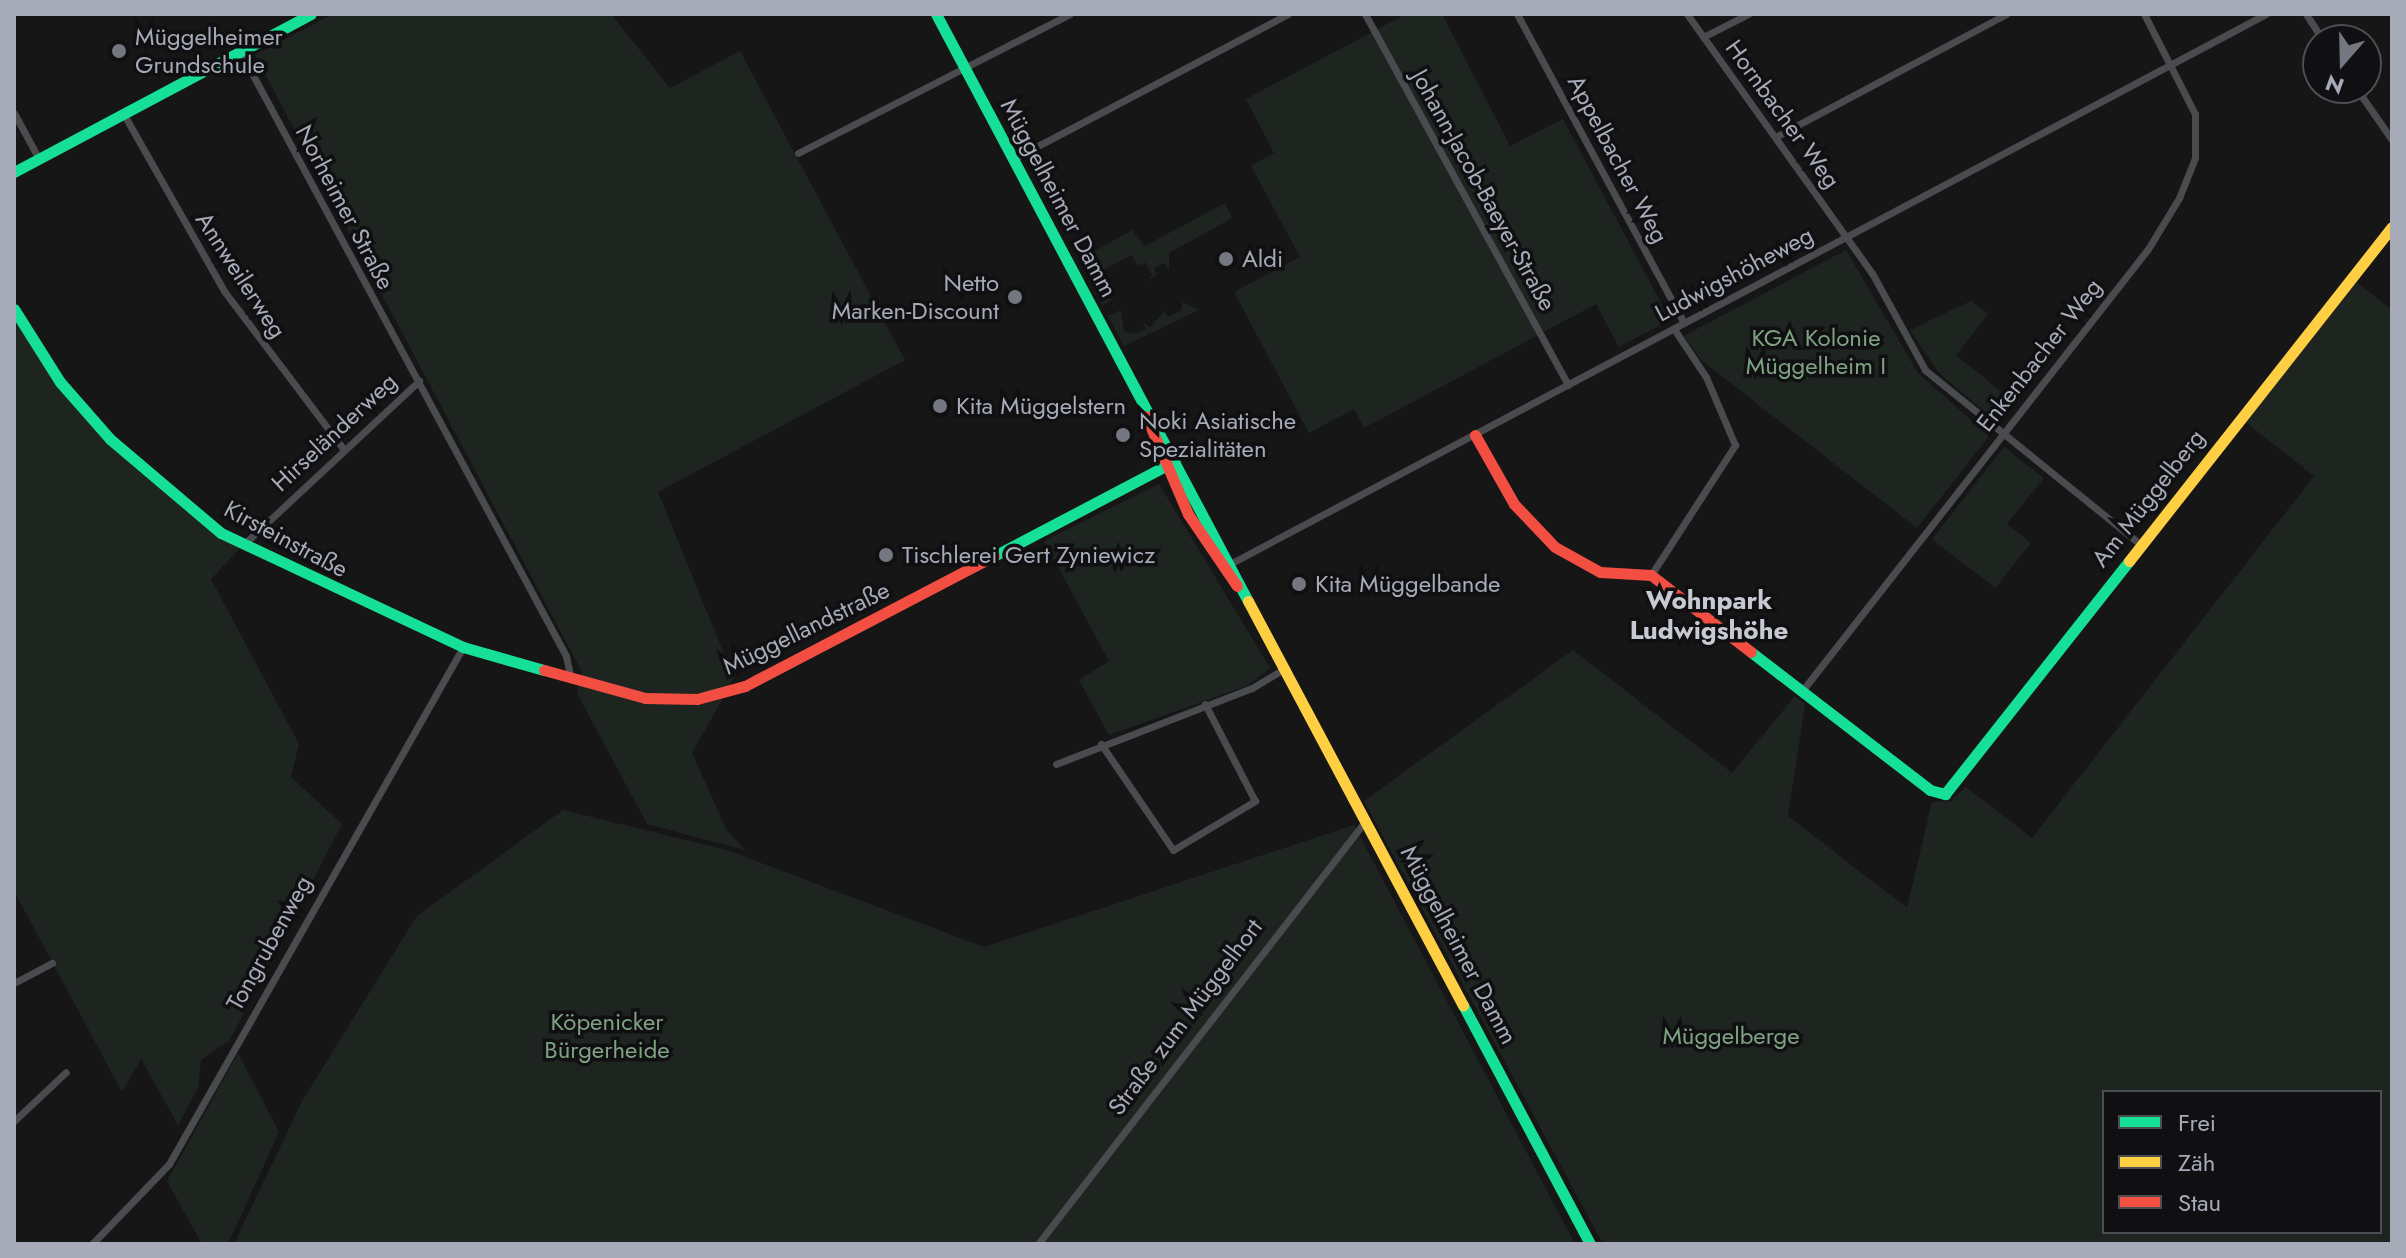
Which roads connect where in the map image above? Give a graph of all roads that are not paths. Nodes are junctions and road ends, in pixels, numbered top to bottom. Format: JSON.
{"nodes":[{"id":1,"x":311,"y":14,"type":"edge"},
{"id":2,"x":936,"y":14,"type":"edge"},
{"id":3,"x":1070,"y":14,"type":"edge"},
{"id":4,"x":1288,"y":14,"type":"edge"},
{"id":5,"x":1365,"y":14,"type":"edge"},
{"id":6,"x":1517,"y":14,"type":"edge"},
{"id":7,"x":1687,"y":14,"type":"edge"},
{"id":8,"x":1748,"y":14,"type":"edge"},
{"id":9,"x":2006,"y":14,"type":"edge"},
{"id":10,"x":2144,"y":14,"type":"edge"},
{"id":11,"x":2266,"y":14,"type":"edge"},
{"id":12,"x":1703,"y":37,"type":"junction"},
{"id":13,"x":240,"y":51,"type":"junction"},
{"id":14,"x":2171,"y":64,"type":"junction"},
{"id":15,"x":963,"y":65,"type":"junction"},
{"id":16,"x":2367,"y":104,"type":"edge"},
{"id":17,"x":14,"y":113,"type":"edge"},
{"id":18,"x":123,"y":113,"type":"junction"},
{"id":19,"x":1775,"y":137,"type":"junction"},
{"id":20,"x":2392,"y":140,"type":"edge"},
{"id":21,"x":798,"y":153,"type":"dead end"},
{"id":22,"x":39,"y":159,"type":"junction"},
{"id":23,"x":1013,"y":159,"type":"junction"},
{"id":24,"x":14,"y":172,"type":"edge"},
{"id":25,"x":2392,"y":227,"type":"edge"},
{"id":26,"x":1846,"y":237,"type":"junction"},
{"id":27,"x":14,"y":309,"type":"edge"},
{"id":28,"x":1684,"y":323,"type":"junction"},
{"id":29,"x":1674,"y":329,"type":"junction"},
{"id":30,"x":419,"y":381,"type":"junction"},
{"id":31,"x":1568,"y":385,"type":"junction"},
{"id":32,"x":1143,"y":404,"type":"junction"},
{"id":33,"x":1475,"y":435,"type":"junction"},
{"id":34,"x":2001,"y":435,"type":"junction"},
{"id":35,"x":342,"y":447,"type":"junction"},
{"id":36,"x":1175,"y":461,"type":"junction"},
{"id":37,"x":1163,"y":467,"type":"junction"},
{"id":38,"x":2139,"y":543,"type":"junction"},
{"id":39,"x":243,"y":545,"type":"junction"},
{"id":40,"x":1226,"y":566,"type":"junction"},
{"id":41,"x":1651,"y":575,"type":"junction"},
{"id":42,"x":463,"y":647,"type":"junction"},
{"id":43,"x":1285,"y":668,"type":"junction"},
{"id":44,"x":571,"y":681,"type":"junction"},
{"id":45,"x":1802,"y":691,"type":"junction"},
{"id":46,"x":1205,"y":704,"type":"junction"},
{"id":47,"x":1101,"y":744,"type":"junction"},
{"id":48,"x":1056,"y":764,"type":"dead end"},
{"id":49,"x":1368,"y":819,"type":"junction"},
{"id":50,"x":52,"y":963,"type":"dead end"},
{"id":51,"x":14,"y":983,"type":"edge"},
{"id":52,"x":66,"y":1072,"type":"dead end"},
{"id":53,"x":14,"y":1121,"type":"edge"},
{"id":54,"x":92,"y":1244,"type":"edge"},
{"id":55,"x":1038,"y":1244,"type":"edge"},
{"id":56,"x":1590,"y":1244,"type":"edge"}],
"edges":[{"from":1,"to":13,"type":"street"},
{"from":2,"to":15,"type":"street","name":"Müggelheimer Damm"},
{"from":3,"to":15,"type":"street"},
{"from":4,"to":23,"type":"street"},
{"from":5,"to":31,"type":"street","name":"Johann-Jacob-Baeyer-Straße"},
{"from":6,"to":28,"type":"street","name":"Appelbacher Weg"},
{"from":7,"to":12,"type":"street","name":"Hornbacher Weg"},
{"from":8,"to":12,"type":"street"},
{"from":9,"to":19,"type":"street"},
{"from":10,"to":14,"type":"street","name":"Enkenbacher Weg"},
{"from":11,"to":14,"type":"street","name":"Ludwigshöheweg"},
{"from":12,"to":19,"type":"street","name":"Hornbacher Weg"},
{"from":13,"to":18,"type":"street"},
{"from":13,"to":30,"type":"street","name":"Norheimer Straße"},
{"from":14,"to":26,"type":"street","name":"Ludwigshöheweg"},
{"from":14,"to":34,"type":"street","name":"Enkenbacher Weg"},
{"from":15,"to":21,"type":"street"},
{"from":15,"to":23,"type":"street","name":"Müggelheimer Damm"},
{"from":16,"to":20,"type":"street"},
{"from":17,"to":22,"type":"street"},
{"from":18,"to":22,"type":"street"},
{"from":18,"to":35,"type":"street","name":"Annweilerweg"},
{"from":19,"to":26,"type":"street","name":"Hornbacher Weg"},
{"from":22,"to":24,"type":"street"},
{"from":23,"to":32,"type":"street","name":"Müggelheimer Damm"},
{"from":25,"to":38,"type":"street","name":"Am Müggelberg"},
{"from":26,"to":28,"type":"street","name":"Ludwigshöheweg"},
{"from":26,"to":34,"type":"street","name":"Hornbacher Weg"},
{"from":27,"to":39,"type":"street","name":"Kirsteinstraße"},
{"from":28,"to":29,"type":"street","name":"Ludwigshöheweg"},
{"from":29,"to":31,"type":"street","name":"Ludwigshöheweg"},
{"from":29,"to":41,"type":"street"},
{"from":30,"to":35,"type":"street","name":"Hirseländerweg"},
{"from":30,"to":44,"type":"street"},
{"from":31,"to":33,"type":"street","name":"Ludwigshöheweg"},
{"from":32,"to":36,"type":"street","name":"Müggelheimer Damm"},
{"from":32,"to":37,"type":"street","name":"Müggelheimer Damm"},
{"from":33,"to":40,"type":"street","name":"Ludwigshöheweg"},
{"from":33,"to":41,"type":"street"},
{"from":34,"to":38,"type":"street","name":"Hornbacher Weg"},
{"from":34,"to":45,"type":"street","name":"Enkenbacher Weg"},
{"from":35,"to":39,"type":"street","name":"Hirseländerweg"},
{"from":36,"to":37,"type":"street","name":"Müggellandstraße"},
{"from":36,"to":40,"type":"street","name":"Müggelheimer Damm"},
{"from":37,"to":40,"type":"street","name":"Müggelheimer Damm"},
{"from":37,"to":44,"type":"street","name":"Müggellandstraße"},
{"from":38,"to":45,"type":"street","name":"Am Müggelberg"},
{"from":39,"to":42,"type":"street","name":"Kirsteinstraße"},
{"from":40,"to":43,"type":"street","name":"Müggelheimer Damm"},
{"from":41,"to":45,"type":"street"},
{"from":42,"to":44,"type":"street","name":"Kirsteinstraße"},
{"from":42,"to":54,"type":"street","name":"Tongrubenweg"},
{"from":43,"to":46,"type":"street"},
{"from":43,"to":49,"type":"street","name":"Müggelheimer Damm"},
{"from":46,"to":47,"type":"street"},
{"from":46,"to":47,"type":"street"},
{"from":47,"to":48,"type":"street"},
{"from":49,"to":55,"type":"street","name":"Straße zum Müggelhort"},
{"from":49,"to":56,"type":"street","name":"Müggelheimer Damm"},
{"from":50,"to":51,"type":"street"},
{"from":52,"to":53,"type":"street"}]}
